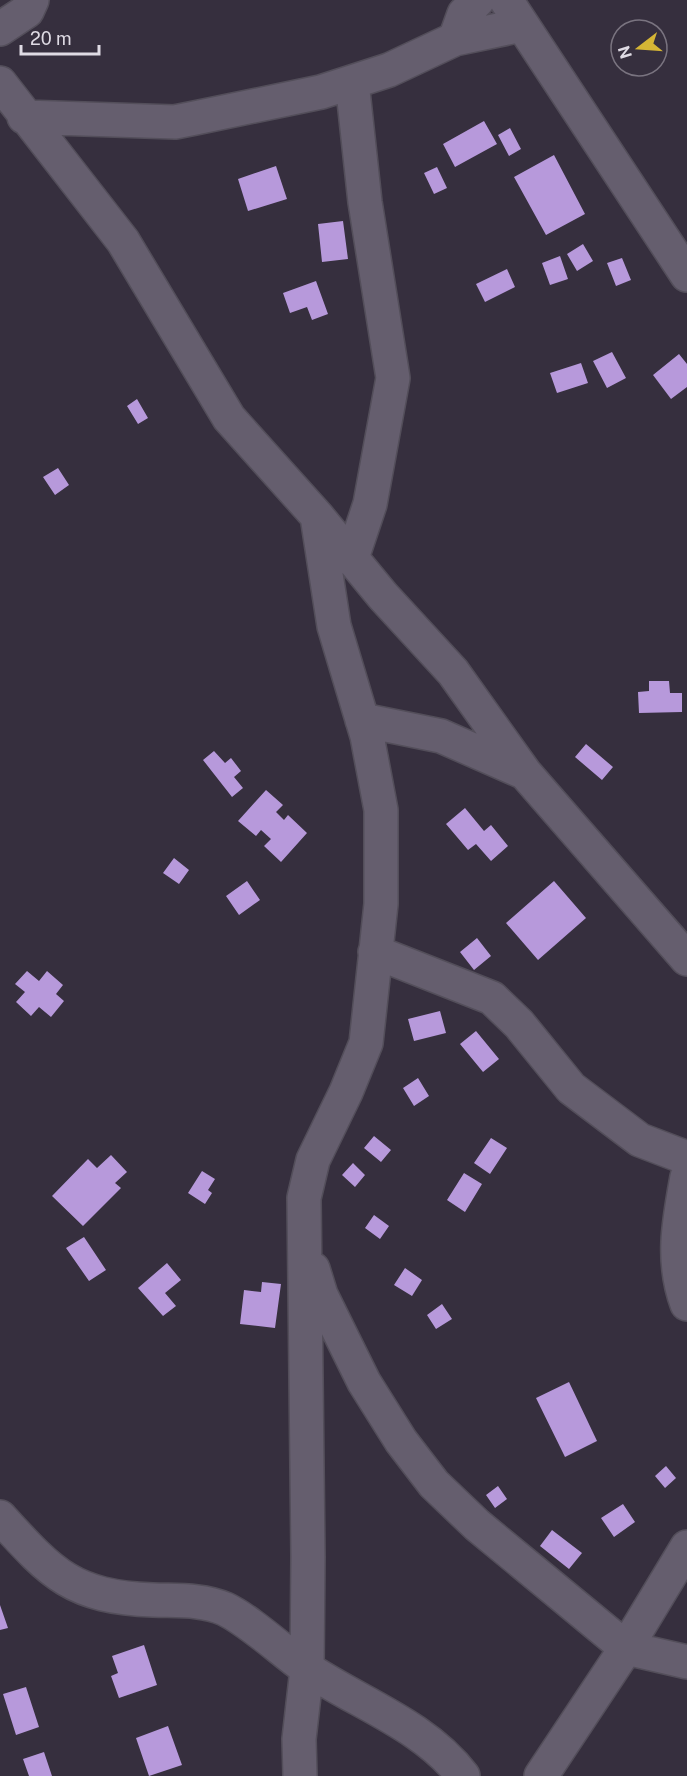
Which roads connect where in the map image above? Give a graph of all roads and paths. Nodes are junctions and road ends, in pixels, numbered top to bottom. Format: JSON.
{"nodes":[{"id":1,"x":32,"y":0,"type":"edge"},
{"id":2,"x":478,"y":0,"type":"edge"},
{"id":3,"x":514,"y":12,"type":"edge"},
{"id":4,"x":0,"y":29,"type":"edge"},
{"id":5,"x":455,"y":39,"type":"junction"},
{"id":6,"x":0,"y":82,"type":"edge"},
{"id":7,"x":352,"y":82,"type":"junction"},
{"id":8,"x":24,"y":117,"type":"junction"},
{"id":9,"x":687,"y":275,"type":"edge"},
{"id":10,"x":317,"y":516,"type":"junction"},
{"id":11,"x":352,"y":558,"type":"junction"},
{"id":12,"x":362,"y":720,"type":"junction"},
{"id":13,"x":525,"y":773,"type":"junction"},
{"id":14,"x":375,"y":952,"type":"junction"},
{"id":15,"x":687,"y":958,"type":"edge"},
{"id":16,"x":687,"y":1158,"type":"edge"},
{"id":17,"x":687,"y":1177,"type":"edge"},
{"id":18,"x":306,"y":1247,"type":"junction"},
{"id":19,"x":687,"y":1304,"type":"edge"},
{"id":20,"x":0,"y":1516,"type":"edge"},
{"id":21,"x":687,"y":1547,"type":"edge"},
{"id":22,"x":626,"y":1648,"type":"junction"},
{"id":23,"x":687,"y":1662,"type":"edge"},
{"id":24,"x":307,"y":1669,"type":"junction"},
{"id":25,"x":563,"y":1761,"type":"edge"},
{"id":26,"x":300,"y":1776,"type":"edge"},
{"id":27,"x":463,"y":1776,"type":"edge"},
{"id":28,"x":541,"y":1776,"type":"edge"}],
"edges":[{"from":1,"to":4,"type":"street"},
{"from":2,"to":5,"type":"street"},
{"from":3,"to":5,"type":"street"},
{"from":3,"to":9,"type":"street"},
{"from":5,"to":7,"type":"street"},
{"from":6,"to":8,"type":"street"},
{"from":7,"to":8,"type":"street"},
{"from":7,"to":11,"type":"street"},
{"from":8,"to":10,"type":"street"},
{"from":10,"to":11,"type":"street"},
{"from":10,"to":12,"type":"street"},
{"from":11,"to":13,"type":"street"},
{"from":12,"to":13,"type":"street"},
{"from":12,"to":14,"type":"street"},
{"from":13,"to":15,"type":"street"},
{"from":14,"to":16,"type":"street"},
{"from":14,"to":18,"type":"street"},
{"from":17,"to":19,"type":"street"},
{"from":18,"to":22,"type":"street"},
{"from":18,"to":24,"type":"street"},
{"from":20,"to":24,"type":"street"},
{"from":21,"to":22,"type":"street"},
{"from":22,"to":23,"type":"street"},
{"from":22,"to":25,"type":"street"},
{"from":24,"to":26,"type":"street"},
{"from":24,"to":27,"type":"street"},
{"from":25,"to":28,"type":"street"}]}
